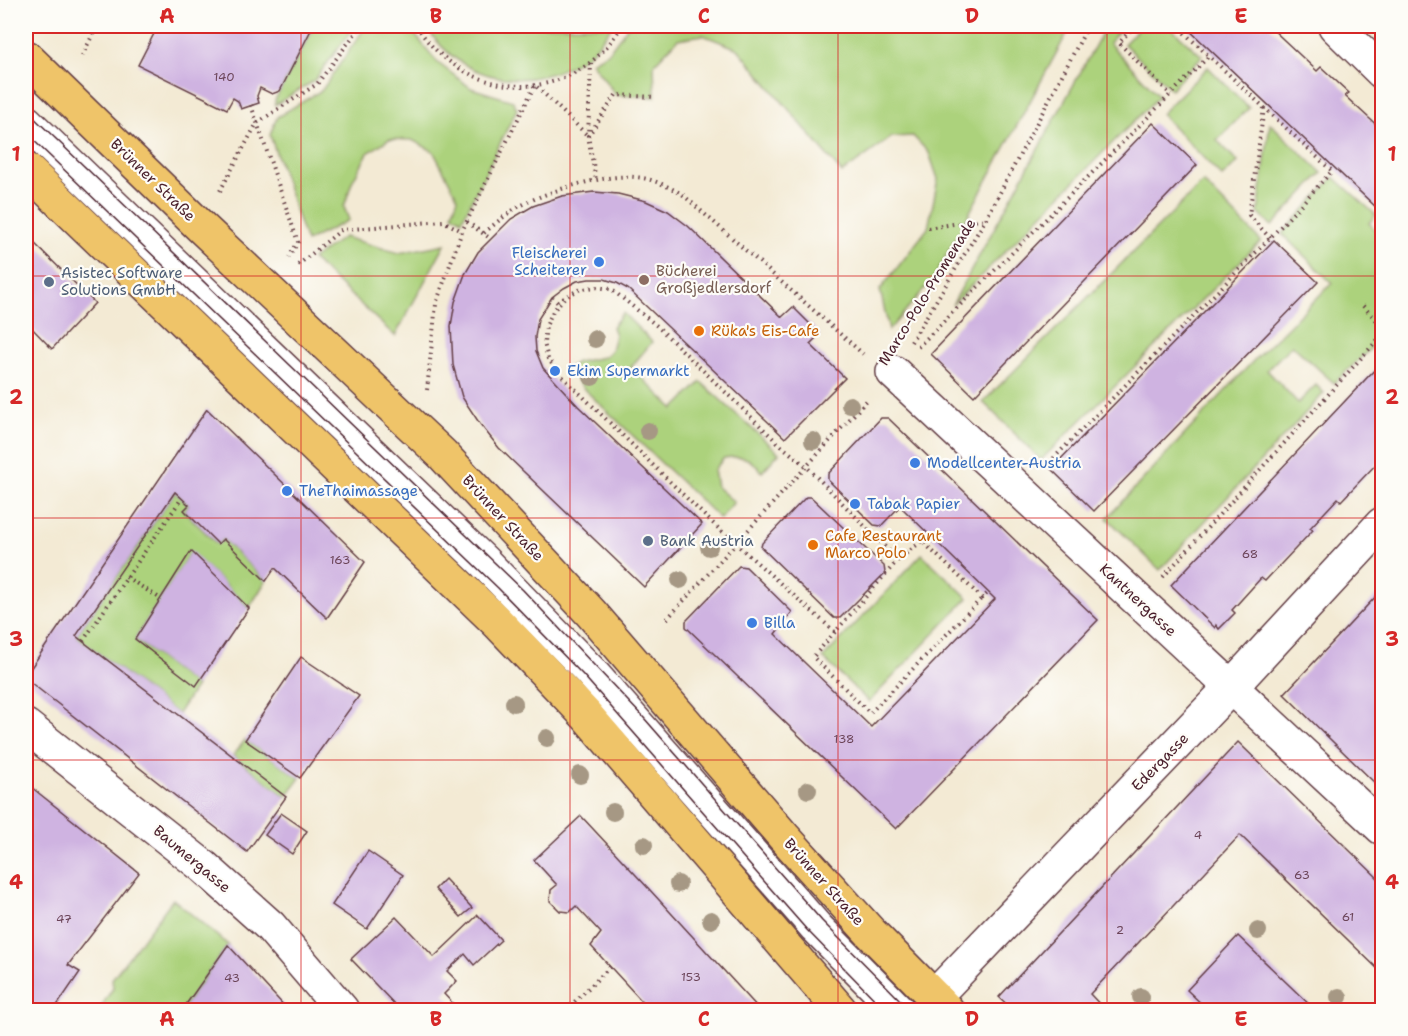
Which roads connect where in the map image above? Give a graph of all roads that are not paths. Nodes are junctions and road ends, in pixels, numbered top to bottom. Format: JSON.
{"nodes":[{"id":1,"x":1335,"y":26,"type":"edge"},
{"id":2,"x":26,"y":57,"type":"edge"},
{"id":3,"x":1383,"y":72,"type":"edge"},
{"id":4,"x":26,"y":122,"type":"edge"},
{"id":5,"x":26,"y":169,"type":"edge"},
{"id":6,"x":893,"y":372,"type":"road end"},
{"id":7,"x":1383,"y":524,"type":"edge"},
{"id":8,"x":1231,"y":687,"type":"junction"},
{"id":9,"x":26,"y":726,"type":"edge"},
{"id":10,"x":1383,"y":828,"type":"edge"},
{"id":11,"x":940,"y":1004,"type":"edge"},
{"id":12,"x":342,"y":1011,"type":"edge"},
{"id":13,"x":840,"y":1011,"type":"edge"},
{"id":14,"x":898,"y":1011,"type":"edge"}],
"edges":[{"from":1,"to":3,"type":"street"},
{"from":2,"to":11,"type":"main road","name":"Brünner Straße"},
{"from":4,"to":14,"type":"street"},
{"from":5,"to":13,"type":"main road"},
{"from":6,"to":8,"type":"street","name":"Kantnergasse"},
{"from":7,"to":8,"type":"street","name":"Edergasse"},
{"from":8,"to":10,"type":"street","name":"Kantnergasse"},
{"from":8,"to":11,"type":"street","name":"Edergasse"},
{"from":9,"to":12,"type":"street","name":"Baumergasse"}]}
